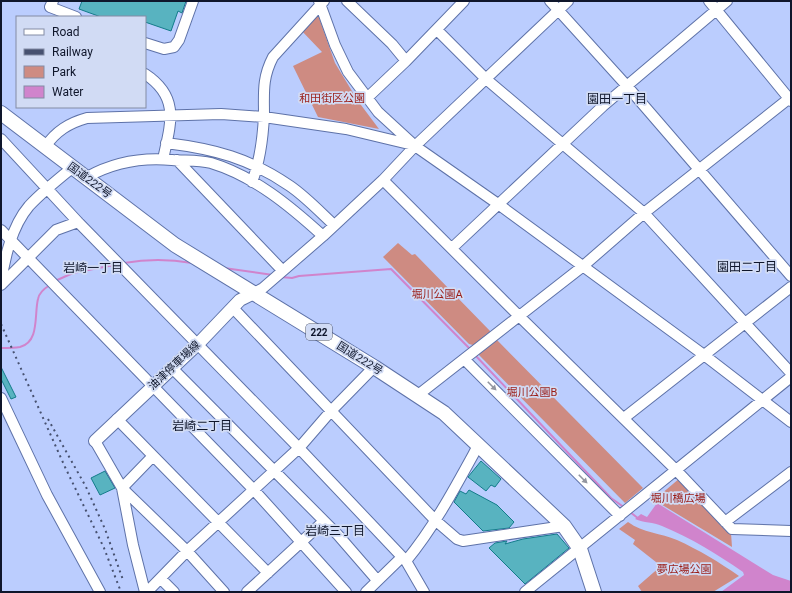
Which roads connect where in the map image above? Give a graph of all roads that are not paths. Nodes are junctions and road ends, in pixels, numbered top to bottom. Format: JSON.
{"nodes":[{"id":1,"x":53,"y":1,"type":"edge"},
{"id":2,"x":193,"y":1,"type":"edge"},
{"id":3,"x":347,"y":1,"type":"edge"},
{"id":4,"x":464,"y":1,"type":"edge"},
{"id":5,"x":550,"y":1,"type":"edge"},
{"id":6,"x":568,"y":1,"type":"edge"},
{"id":7,"x":709,"y":1,"type":"edge"},
{"id":8,"x":727,"y":1,"type":"edge"},
{"id":9,"x":321,"y":2,"type":"edge"},
{"id":10,"x":558,"y":10,"type":"junction"},
{"id":11,"x":716,"y":10,"type":"junction"},
{"id":12,"x":73,"y":16,"type":"edge"},
{"id":13,"x":437,"y":30,"type":"junction"},
{"id":14,"x":146,"y":43,"type":"edge"},
{"id":15,"x":406,"y":61,"type":"junction"},
{"id":16,"x":146,"y":75,"type":"edge"},
{"id":17,"x":486,"y":79,"type":"junction"},
{"id":18,"x":627,"y":86,"type":"junction"},
{"id":19,"x":367,"y":98,"type":"junction"},
{"id":20,"x":790,"y":99,"type":"edge"},
{"id":21,"x":1,"y":114,"type":"edge"},
{"id":22,"x":170,"y":115,"type":"junction"},
{"id":23,"x":264,"y":117,"type":"junction"},
{"id":24,"x":1,"y":139,"type":"edge"},
{"id":25,"x":166,"y":143,"type":"junction"},
{"id":26,"x":564,"y":144,"type":"junction"},
{"id":27,"x":415,"y":146,"type":"junction"},
{"id":28,"x":45,"y":147,"type":"junction"},
{"id":29,"x":163,"y":159,"type":"junction"},
{"id":30,"x":177,"y":160,"type":"junction"},
{"id":31,"x":258,"y":166,"type":"junction"},
{"id":32,"x":72,"y":168,"type":"junction"},
{"id":33,"x":698,"y":170,"type":"junction"},
{"id":34,"x":87,"y":177,"type":"junction"},
{"id":35,"x":382,"y":180,"type":"junction"},
{"id":36,"x":252,"y":182,"type":"junction"},
{"id":37,"x":47,"y":188,"type":"junction"},
{"id":38,"x":498,"y":204,"type":"junction"},
{"id":39,"x":644,"y":213,"type":"junction"},
{"id":40,"x":78,"y":222,"type":"junction"},
{"id":41,"x":334,"y":225,"type":"junction"},
{"id":42,"x":1,"y":230,"type":"edge"},
{"id":43,"x":322,"y":236,"type":"junction"},
{"id":44,"x":11,"y":240,"type":"junction"},
{"id":45,"x":452,"y":248,"type":"junction"},
{"id":46,"x":28,"y":258,"type":"junction"},
{"id":47,"x":582,"y":267,"type":"junction"},
{"id":48,"x":282,"y":270,"type":"junction"},
{"id":49,"x":791,"y":276,"type":"edge"},
{"id":50,"x":1,"y":284,"type":"edge"},
{"id":51,"x":791,"y":287,"type":"edge"},
{"id":52,"x":254,"y":293,"type":"junction"},
{"id":53,"x":233,"y":308,"type":"junction"},
{"id":54,"x":519,"y":316,"type":"junction"},
{"id":55,"x":745,"y":322,"type":"junction"},
{"id":56,"x":198,"y":344,"type":"junction"},
{"id":57,"x":704,"y":354,"type":"junction"},
{"id":58,"x":466,"y":357,"type":"junction"},
{"id":59,"x":374,"y":367,"type":"junction"},
{"id":60,"x":172,"y":368,"type":"junction"},
{"id":61,"x":791,"y":373,"type":"edge"},
{"id":62,"x":791,"y":377,"type":"edge"},
{"id":63,"x":152,"y":385,"type":"junction"},
{"id":64,"x":418,"y":395,"type":"junction"},
{"id":65,"x":1,"y":398,"type":"edge"},
{"id":66,"x":763,"y":400,"type":"junction"},
{"id":67,"x":331,"y":410,"type":"junction"},
{"id":68,"x":624,"y":418,"type":"junction"},
{"id":69,"x":117,"y":419,"type":"junction"},
{"id":70,"x":791,"y":422,"type":"edge"},
{"id":71,"x":95,"y":441,"type":"joint"},
{"id":72,"x":479,"y":444,"type":"junction"},
{"id":73,"x":299,"y":448,"type":"junction"},
{"id":74,"x":153,"y":456,"type":"junction"},
{"id":75,"x":274,"y":470,"type":"junction"},
{"id":76,"x":677,"y":470,"type":"junction"},
{"id":77,"x":791,"y":472,"type":"edge"},
{"id":78,"x":122,"y":488,"type":"junction"},
{"id":79,"x":254,"y":490,"type":"junction"},
{"id":80,"x":622,"y":515,"type":"junction"},
{"id":81,"x":435,"y":520,"type":"junction"},
{"id":82,"x":324,"y":521,"type":"junction"},
{"id":83,"x":219,"y":522,"type":"junction"},
{"id":84,"x":725,"y":522,"type":"junction"},
{"id":85,"x":564,"y":526,"type":"junction"},
{"id":86,"x":791,"y":531,"type":"edge"},
{"id":87,"x":302,"y":543,"type":"junction"},
{"id":88,"x":580,"y":549,"type":"junction"},
{"id":89,"x":187,"y":551,"type":"junction"},
{"id":90,"x":404,"y":559,"type":"junction"},
{"id":91,"x":268,"y":573,"type":"junction"},
{"id":92,"x":161,"y":579,"type":"junction"},
{"id":93,"x":377,"y":580,"type":"junction"},
{"id":94,"x":100,"y":592,"type":"edge"},
{"id":95,"x":146,"y":592,"type":"edge"},
{"id":96,"x":174,"y":592,"type":"edge"},
{"id":97,"x":224,"y":592,"type":"edge"},
{"id":98,"x":247,"y":592,"type":"edge"},
{"id":99,"x":346,"y":592,"type":"edge"},
{"id":100,"x":366,"y":592,"type":"edge"},
{"id":101,"x":424,"y":592,"type":"edge"},
{"id":102,"x":525,"y":592,"type":"edge"},
{"id":103,"x":594,"y":592,"type":"edge"}],
"edges":[{"from":1,"to":12,"type":"street"},
{"from":2,"to":14,"type":"street"},
{"from":3,"to":15,"type":"street"},
{"from":4,"to":13,"type":"street"},
{"from":5,"to":10,"type":"street"},
{"from":6,"to":10,"type":"street"},
{"from":7,"to":11,"type":"street"},
{"from":8,"to":11,"type":"street"},
{"from":9,"to":19,"type":"street"},
{"from":9,"to":23,"type":"street"},
{"from":10,"to":17,"type":"street"},
{"from":10,"to":18,"type":"street"},
{"from":11,"to":18,"type":"street"},
{"from":11,"to":20,"type":"street"},
{"from":13,"to":15,"type":"street"},
{"from":13,"to":17,"type":"street"},
{"from":15,"to":19,"type":"street"},
{"from":16,"to":22,"type":"street"},
{"from":17,"to":26,"type":"street"},
{"from":17,"to":27,"type":"street"},
{"from":18,"to":26,"type":"street"},
{"from":18,"to":33,"type":"street"},
{"from":19,"to":27,"type":"street"},
{"from":20,"to":33,"type":"street"},
{"from":21,"to":28,"type":"highway","name":"国道222号","number":"222"},
{"from":22,"to":23,"type":"street"},
{"from":22,"to":25,"type":"street"},
{"from":22,"to":28,"type":"street"},
{"from":23,"to":27,"type":"street"},
{"from":23,"to":31,"type":"street"},
{"from":24,"to":37,"type":"street"},
{"from":25,"to":29,"type":"street"},
{"from":25,"to":31,"type":"street"},
{"from":26,"to":38,"type":"street"},
{"from":26,"to":39,"type":"street"},
{"from":27,"to":35,"type":"street"},
{"from":27,"to":38,"type":"street"},
{"from":28,"to":32,"type":"highway","name":"国道222号","number":"222"},
{"from":29,"to":30,"type":"street"},
{"from":29,"to":34,"type":"street"},
{"from":30,"to":36,"type":"street"},
{"from":30,"to":48,"type":"street"},
{"from":31,"to":36,"type":"street"},
{"from":31,"to":41,"type":"street"},
{"from":32,"to":34,"type":"highway","name":"国道222号","number":"222"},
{"from":32,"to":37,"type":"street"},
{"from":33,"to":39,"type":"street"},
{"from":33,"to":49,"type":"street"},
{"from":34,"to":52,"type":"highway","name":"国道222号","number":"222"},
{"from":35,"to":41,"type":"street"},
{"from":35,"to":45,"type":"street"},
{"from":36,"to":43,"type":"street"},
{"from":37,"to":40,"type":"street"},
{"from":37,"to":44,"type":"street"},
{"from":38,"to":45,"type":"street"},
{"from":38,"to":47,"type":"street"},
{"from":39,"to":47,"type":"street"},
{"from":39,"to":55,"type":"street"},
{"from":40,"to":46,"type":"street"},
{"from":40,"to":56,"type":"street"},
{"from":41,"to":43,"type":"street"},
{"from":42,"to":44,"type":"street"},
{"from":43,"to":48,"type":"street"},
{"from":44,"to":46,"type":"street"},
{"from":44,"to":50,"type":"street"},
{"from":45,"to":54,"type":"street"},
{"from":46,"to":50,"type":"street"},
{"from":46,"to":63,"type":"street"},
{"from":47,"to":54,"type":"street"},
{"from":47,"to":57,"type":"street"},
{"from":48,"to":52,"type":"street"},
{"from":51,"to":55,"type":"street"},
{"from":52,"to":53,"type":"main road","name":"油津停車場線"},
{"from":52,"to":59,"type":"highway","name":"国道222号","number":"222"},
{"from":53,"to":56,"type":"main road","name":"油津停車場線"},
{"from":53,"to":67,"type":"street"},
{"from":54,"to":58,"type":"street"},
{"from":54,"to":68,"type":"street"},
{"from":55,"to":57,"type":"street"},
{"from":55,"to":61,"type":"street"},
{"from":56,"to":60,"type":"main road","name":"油津停車場線"},
{"from":56,"to":73,"type":"street"},
{"from":57,"to":66,"type":"street"},
{"from":57,"to":68,"type":"street"},
{"from":58,"to":64,"type":"street"},
{"from":58,"to":80,"type":"street","one_way":true},
{"from":59,"to":64,"type":"highway","name":"国道222号","number":"222"},
{"from":59,"to":67,"type":"street"},
{"from":60,"to":63,"type":"main road","name":"油津停車場線"},
{"from":60,"to":75,"type":"street"},
{"from":62,"to":66,"type":"street"},
{"from":63,"to":69,"type":"main road","name":"油津停車場線"},
{"from":63,"to":79,"type":"street"},
{"from":64,"to":72,"type":"highway","name":"国道222号","number":"222"},
{"from":65,"to":94,"type":"street"},
{"from":66,"to":70,"type":"street"},
{"from":66,"to":76,"type":"street"},
{"from":67,"to":73,"type":"street"},
{"from":67,"to":81,"type":"street"},
{"from":68,"to":76,"type":"street"},
{"from":69,"to":71,"type":"main road","name":"油津停車場線"},
{"from":69,"to":74,"type":"street"},
{"from":71,"to":78,"type":"street"},
{"from":72,"to":81,"type":"street"},
{"from":72,"to":85,"type":"highway","name":"国道222号","number":"222"},
{"from":73,"to":75,"type":"street"},
{"from":73,"to":90,"type":"street"},
{"from":74,"to":78,"type":"street"},
{"from":74,"to":83,"type":"street"},
{"from":75,"to":79,"type":"street"},
{"from":75,"to":82,"type":"street"},
{"from":76,"to":80,"type":"street"},
{"from":76,"to":84,"type":"street"},
{"from":77,"to":84,"type":"street"},
{"from":78,"to":89,"type":"street"},
{"from":78,"to":95,"type":"street"},
{"from":79,"to":83,"type":"street"},
{"from":79,"to":87,"type":"street"},
{"from":80,"to":88,"type":"street"},
{"from":81,"to":85,"type":"street"},
{"from":81,"to":90,"type":"street"},
{"from":82,"to":87,"type":"street"},
{"from":82,"to":93,"type":"street"},
{"from":83,"to":89,"type":"street"},
{"from":83,"to":91,"type":"street"},
{"from":84,"to":86,"type":"street"},
{"from":85,"to":88,"type":"highway","name":"国道222号","number":"222"},
{"from":87,"to":91,"type":"street"},
{"from":87,"to":99,"type":"street"},
{"from":88,"to":102,"type":"street"},
{"from":88,"to":103,"type":"highway","name":"国道222号","number":"222"},
{"from":89,"to":92,"type":"street"},
{"from":89,"to":97,"type":"street"},
{"from":90,"to":93,"type":"street"},
{"from":90,"to":101,"type":"street"},
{"from":91,"to":98,"type":"street"},
{"from":92,"to":95,"type":"street"},
{"from":92,"to":96,"type":"street"},
{"from":93,"to":100,"type":"street"}]}
